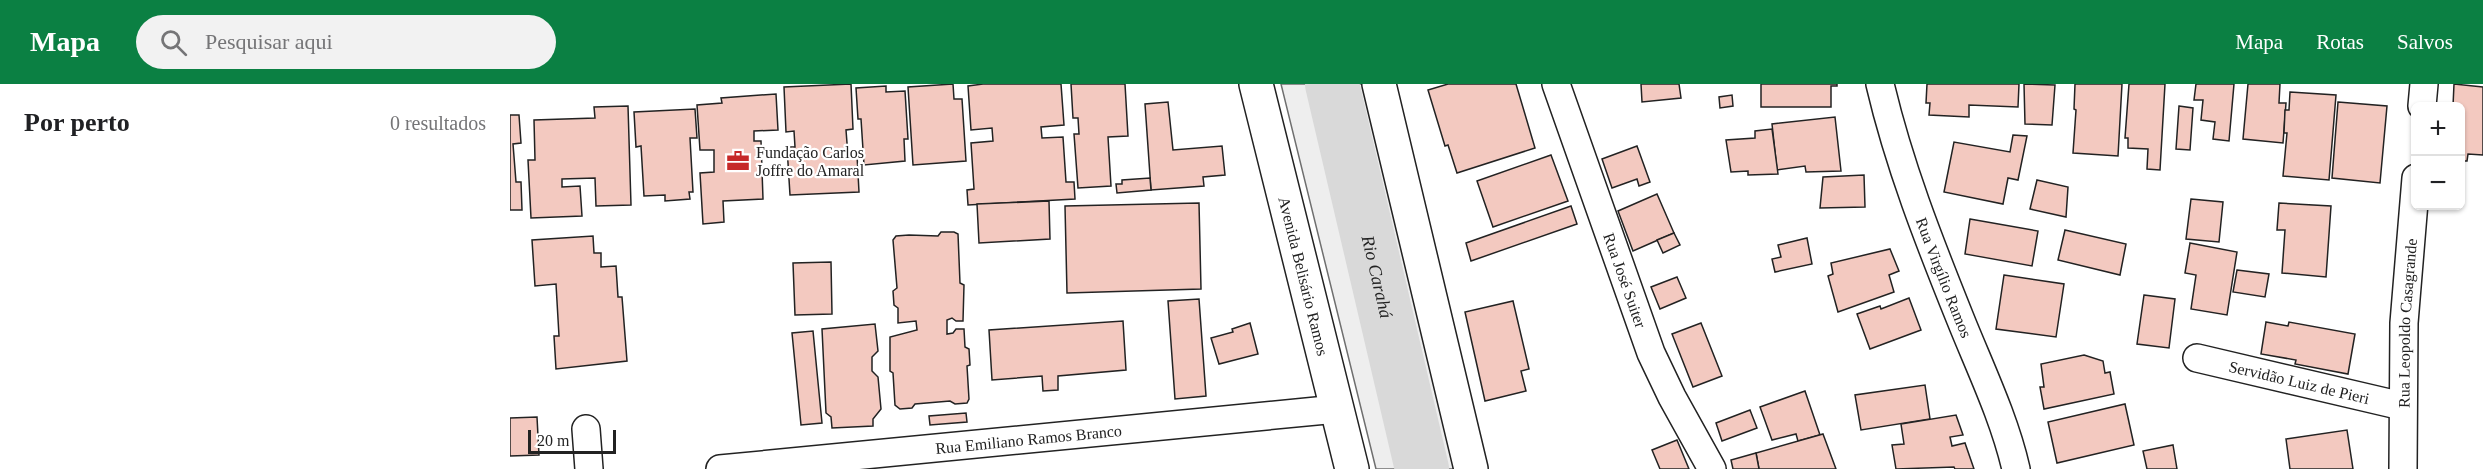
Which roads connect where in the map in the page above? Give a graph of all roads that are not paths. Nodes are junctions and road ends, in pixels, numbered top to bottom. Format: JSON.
{"nodes":[{"id":1,"x":1256,"y":84,"type":"edge"},
{"id":2,"x":1379,"y":84,"type":"edge"},
{"id":3,"x":1556,"y":84,"type":"edge"},
{"id":4,"x":1880,"y":84,"type":"edge"},
{"id":5,"x":2424,"y":84,"type":"edge"},
{"id":6,"x":2422,"y":102,"type":"edge"},
{"id":7,"x":2413,"y":210,"type":"edge"},
{"id":8,"x":2197,"y":358,"type":"dead end"},
{"id":9,"x":2402,"y":406,"type":"junction"},
{"id":10,"x":1337,"y":409,"type":"junction"},
{"id":11,"x":586,"y":429,"type":"dead end"},
{"id":12,"x":589,"y":469,"type":"edge"},
{"id":13,"x":720,"y":469,"type":"edge"},
{"id":14,"x":1352,"y":469,"type":"edge"},
{"id":15,"x":1471,"y":469,"type":"edge"},
{"id":16,"x":1712,"y":469,"type":"edge"},
{"id":17,"x":2016,"y":469,"type":"edge"},
{"id":18,"x":2403,"y":469,"type":"edge"}],
"edges":[{"from":1,"to":10,"type":"main road","name":"Avenida Belisário Ramos"},
{"from":2,"to":15,"type":"main road"},
{"from":3,"to":16,"type":"street","name":"Rua José Suiter"},
{"from":4,"to":17,"type":"street","name":"Rua Virgílio Ramos"},
{"from":5,"to":6,"type":"street"},
{"from":7,"to":9,"type":"street","name":"Rua Leopoldo Casagrande"},
{"from":8,"to":9,"type":"street","name":"Servidão Luiz de Pieri"},
{"from":9,"to":18,"type":"street","name":"Rua Leopoldo Casagrande"},
{"from":10,"to":13,"type":"street","name":"Rua Emiliano Ramos Branco"},
{"from":10,"to":14,"type":"main road","name":"Avenida Belisário Ramos"},
{"from":11,"to":12,"type":"street"}]}
